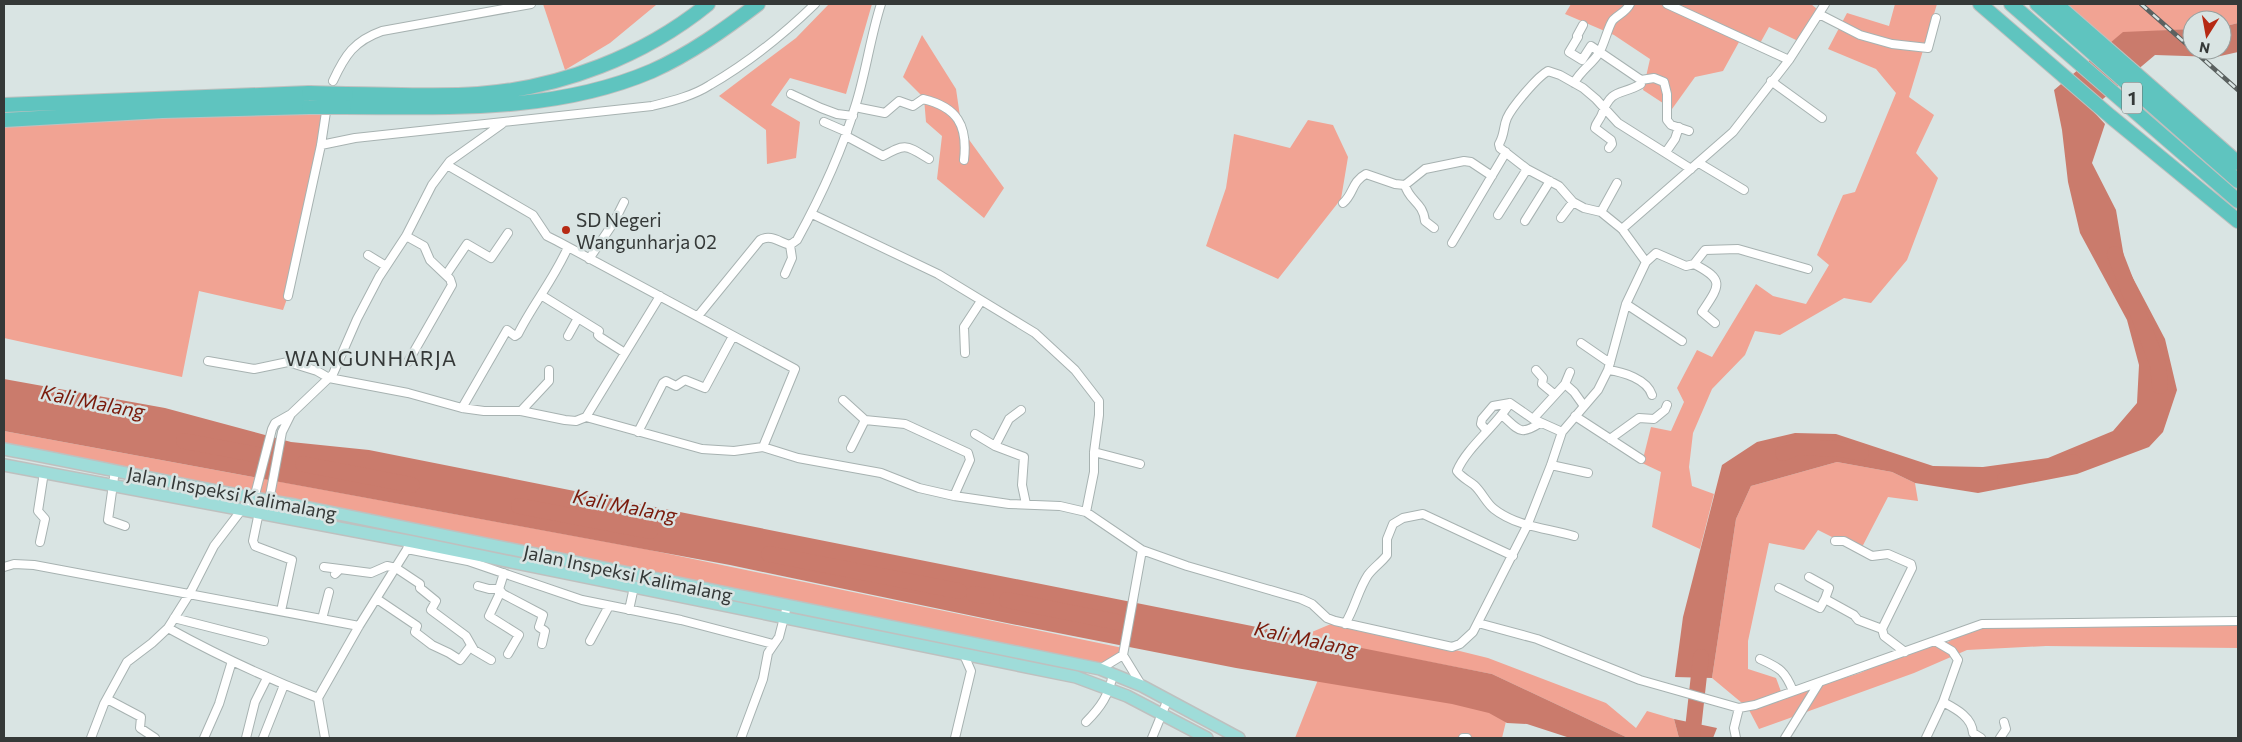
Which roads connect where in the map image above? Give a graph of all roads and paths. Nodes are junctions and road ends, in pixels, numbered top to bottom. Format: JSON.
{"nodes":[{"id":1,"x":530,"y":4,"type":"edge"},
{"id":2,"x":708,"y":4,"type":"edge"},
{"id":3,"x":758,"y":4,"type":"edge"},
{"id":4,"x":815,"y":4,"type":"edge"},
{"id":5,"x":881,"y":4,"type":"edge"},
{"id":6,"x":1630,"y":4,"type":"edge"},
{"id":7,"x":1667,"y":4,"type":"edge"},
{"id":8,"x":1825,"y":4,"type":"edge"},
{"id":9,"x":1980,"y":4,"type":"edge"},
{"id":10,"x":2011,"y":4,"type":"edge"},
{"id":11,"x":2025,"y":4,"type":"edge"},
{"id":12,"x":2037,"y":4,"type":"edge"},
{"id":13,"x":2059,"y":6,"type":"edge"},
{"id":14,"x":1819,"y":14,"type":"junction"},
{"id":15,"x":1936,"y":18,"type":"dead end"},
{"id":16,"x":1583,"y":25,"type":"dead end"},
{"id":17,"x":1599,"y":53,"type":"junction"},
{"id":18,"x":1789,"y":60,"type":"junction"},
{"id":19,"x":1642,"y":80,"type":"junction"},
{"id":20,"x":333,"y":81,"type":"dead end"},
{"id":21,"x":1771,"y":81,"type":"junction"},
{"id":22,"x":1574,"y":83,"type":"junction"},
{"id":23,"x":791,"y":94,"type":"dead end"},
{"id":24,"x":309,"y":100,"type":"junction"},
{"id":25,"x":345,"y":101,"type":"junction"},
{"id":26,"x":4,"y":105,"type":"edge"},
{"id":27,"x":856,"y":107,"type":"junction"},
{"id":28,"x":1603,"y":107,"type":"junction"},
{"id":29,"x":326,"y":112,"type":"dead end"},
{"id":30,"x":853,"y":116,"type":"junction"},
{"id":31,"x":1822,"y":118,"type":"dead end"},
{"id":32,"x":4,"y":120,"type":"edge"},
{"id":33,"x":824,"y":122,"type":"dead end"},
{"id":34,"x":504,"y":123,"type":"junction"},
{"id":35,"x":468,"y":127,"type":"junction"},
{"id":36,"x":1679,"y":127,"type":"junction"},
{"id":37,"x":1689,"y":131,"type":"dead end"},
{"id":38,"x":846,"y":134,"type":"junction"},
{"id":39,"x":476,"y":142,"type":"junction"},
{"id":40,"x":321,"y":145,"type":"junction"},
{"id":41,"x":1609,"y":148,"type":"dead end"},
{"id":42,"x":1506,"y":152,"type":"junction"},
{"id":43,"x":1666,"y":152,"type":"junction"},
{"id":44,"x":929,"y":158,"type":"dead end"},
{"id":45,"x":964,"y":160,"type":"dead end"},
{"id":46,"x":1699,"y":163,"type":"junction"},
{"id":47,"x":2238,"y":163,"type":"edge"},
{"id":48,"x":447,"y":165,"type":"junction"},
{"id":49,"x":1526,"y":169,"type":"junction"},
{"id":50,"x":1691,"y":169,"type":"junction"},
{"id":51,"x":1492,"y":176,"type":"junction"},
{"id":52,"x":2238,"y":180,"type":"edge"},
{"id":53,"x":1550,"y":181,"type":"junction"},
{"id":54,"x":1617,"y":183,"type":"dead end"},
{"id":55,"x":1405,"y":185,"type":"junction"},
{"id":56,"x":1744,"y":190,"type":"dead end"},
{"id":57,"x":2238,"y":192,"type":"edge"},
{"id":58,"x":624,"y":202,"type":"dead end"},
{"id":59,"x":1573,"y":202,"type":"junction"},
{"id":60,"x":2238,"y":202,"type":"edge"},
{"id":61,"x":1343,"y":203,"type":"dead end"},
{"id":62,"x":1601,"y":212,"type":"junction"},
{"id":63,"x":812,"y":214,"type":"junction"},
{"id":64,"x":1498,"y":215,"type":"dead end"},
{"id":65,"x":1561,"y":218,"type":"dead end"},
{"id":66,"x":1525,"y":221,"type":"dead end"},
{"id":67,"x":2238,"y":221,"type":"edge"},
{"id":68,"x":1434,"y":228,"type":"dead end"},
{"id":69,"x":1622,"y":229,"type":"junction"},
{"id":70,"x":508,"y":234,"type":"dead end"},
{"id":71,"x":406,"y":236,"type":"junction"},
{"id":72,"x":1452,"y":243,"type":"dead end"},
{"id":73,"x":790,"y":245,"type":"junction"},
{"id":74,"x":568,"y":248,"type":"junction"},
{"id":75,"x":368,"y":255,"type":"dead end"},
{"id":76,"x":589,"y":259,"type":"junction"},
{"id":77,"x":1646,"y":262,"type":"junction"},
{"id":78,"x":1694,"y":264,"type":"junction"},
{"id":79,"x":386,"y":266,"type":"junction"},
{"id":80,"x":1808,"y":269,"type":"dead end"},
{"id":81,"x":785,"y":274,"type":"dead end"},
{"id":82,"x":446,"y":275,"type":"junction"},
{"id":83,"x":541,"y":295,"type":"junction"},
{"id":84,"x":288,"y":296,"type":"dead end"},
{"id":85,"x":660,"y":296,"type":"junction"},
{"id":86,"x":981,"y":302,"type":"junction"},
{"id":87,"x":1626,"y":304,"type":"junction"},
{"id":88,"x":698,"y":316,"type":"junction"},
{"id":89,"x":578,"y":318,"type":"junction"},
{"id":90,"x":1715,"y":323,"type":"dead end"},
{"id":91,"x":568,"y":336,"type":"dead end"},
{"id":92,"x":733,"y":336,"type":"junction"},
{"id":93,"x":1682,"y":342,"type":"dead end"},
{"id":94,"x":1581,"y":344,"type":"dead end"},
{"id":95,"x":625,"y":353,"type":"junction"},
{"id":96,"x":965,"y":353,"type":"dead end"},
{"id":97,"x":208,"y":361,"type":"dead end"},
{"id":98,"x":408,"y":362,"type":"dead end"},
{"id":99,"x":1609,"y":367,"type":"junction"},
{"id":100,"x":549,"y":370,"type":"dead end"},
{"id":101,"x":1536,"y":370,"type":"dead end"},
{"id":102,"x":1570,"y":372,"type":"dead end"},
{"id":103,"x":329,"y":378,"type":"junction"},
{"id":104,"x":1565,"y":384,"type":"junction"},
{"id":105,"x":1554,"y":394,"type":"junction"},
{"id":106,"x":1652,"y":395,"type":"dead end"},
{"id":107,"x":843,"y":400,"type":"dead end"},
{"id":108,"x":1510,"y":403,"type":"junction"},
{"id":109,"x":1667,"y":405,"type":"dead end"},
{"id":110,"x":1584,"y":406,"type":"junction"},
{"id":111,"x":462,"y":408,"type":"junction"},
{"id":112,"x":1021,"y":410,"type":"dead end"},
{"id":113,"x":521,"y":411,"type":"junction"},
{"id":114,"x":291,"y":414,"type":"junction"},
{"id":115,"x":1503,"y":416,"type":"junction"},
{"id":116,"x":1575,"y":416,"type":"junction"},
{"id":117,"x":586,"y":417,"type":"junction"},
{"id":118,"x":866,"y":420,"type":"junction"},
{"id":119,"x":1536,"y":421,"type":"junction"},
{"id":120,"x":1486,"y":431,"type":"junction"},
{"id":121,"x":638,"y":432,"type":"junction"},
{"id":122,"x":1562,"y":432,"type":"junction"},
{"id":123,"x":975,"y":434,"type":"dead end"},
{"id":124,"x":1610,"y":438,"type":"junction"},
{"id":125,"x":995,"y":446,"type":"junction"},
{"id":126,"x":763,"y":447,"type":"junction"},
{"id":127,"x":851,"y":448,"type":"dead end"},
{"id":128,"x":4,"y":449,"type":"edge"},
{"id":129,"x":1094,"y":452,"type":"junction"},
{"id":130,"x":1641,"y":459,"type":"dead end"},
{"id":131,"x":1140,"y":464,"type":"dead end"},
{"id":132,"x":4,"y":465,"type":"edge"},
{"id":133,"x":1551,"y":465,"type":"junction"},
{"id":134,"x":115,"y":470,"type":"junction"},
{"id":135,"x":44,"y":472,"type":"junction"},
{"id":136,"x":1588,"y":473,"type":"dead end"},
{"id":137,"x":112,"y":485,"type":"junction"},
{"id":138,"x":270,"y":496,"type":"junction"},
{"id":139,"x":954,"y":496,"type":"junction"},
{"id":140,"x":250,"y":498,"type":"junction"},
{"id":141,"x":1026,"y":504,"type":"junction"},
{"id":142,"x":241,"y":510,"type":"junction"},
{"id":143,"x":258,"y":512,"type":"junction"},
{"id":144,"x":1086,"y":512,"type":"junction"},
{"id":145,"x":125,"y":526,"type":"dead end"},
{"id":146,"x":1527,"y":526,"type":"junction"},
{"id":147,"x":1574,"y":536,"type":"dead end"},
{"id":148,"x":1835,"y":541,"type":"dead end"},
{"id":149,"x":40,"y":542,"type":"dead end"},
{"id":150,"x":410,"y":545,"type":"junction"},
{"id":151,"x":1142,"y":550,"type":"junction"},
{"id":152,"x":1513,"y":556,"type":"junction"},
{"id":153,"x":4,"y":567,"type":"edge"},
{"id":154,"x":324,"y":567,"type":"dead end"},
{"id":155,"x":396,"y":568,"type":"junction"},
{"id":156,"x":540,"y":568,"type":"junction"},
{"id":157,"x":504,"y":573,"type":"junction"},
{"id":158,"x":1809,"y":577,"type":"dead end"},
{"id":159,"x":536,"y":584,"type":"junction"},
{"id":160,"x":478,"y":586,"type":"dead end"},
{"id":161,"x":634,"y":587,"type":"junction"},
{"id":162,"x":1779,"y":588,"type":"dead end"},
{"id":163,"x":500,"y":589,"type":"junction"},
{"id":164,"x":329,"y":592,"type":"dead end"},
{"id":165,"x":190,"y":593,"type":"junction"},
{"id":166,"x":377,"y":599,"type":"junction"},
{"id":167,"x":1824,"y":599,"type":"junction"},
{"id":168,"x":609,"y":606,"type":"junction"},
{"id":169,"x":787,"y":606,"type":"junction"},
{"id":170,"x":629,"y":610,"type":"junction"},
{"id":171,"x":281,"y":611,"type":"junction"},
{"id":172,"x":174,"y":618,"type":"junction"},
{"id":173,"x":785,"y":618,"type":"junction"},
{"id":174,"x":322,"y":619,"type":"junction"},
{"id":175,"x":2238,"y":621,"type":"edge"},
{"id":176,"x":1478,"y":623,"type":"junction"},
{"id":177,"x":1345,"y":624,"type":"junction"},
{"id":178,"x":359,"y":626,"type":"junction"},
{"id":179,"x":168,"y":628,"type":"junction"},
{"id":180,"x":1882,"y":629,"type":"junction"},
{"id":181,"x":264,"y":641,"type":"dead end"},
{"id":182,"x":590,"y":641,"type":"dead end"},
{"id":183,"x":1936,"y":641,"type":"junction"},
{"id":184,"x":542,"y":644,"type":"dead end"},
{"id":185,"x":773,"y":644,"type":"junction"},
{"id":186,"x":943,"y":645,"type":"junction"},
{"id":187,"x":470,"y":647,"type":"junction"},
{"id":188,"x":1123,"y":651,"type":"junction"},
{"id":189,"x":1906,"y":652,"type":"junction"},
{"id":190,"x":508,"y":654,"type":"dead end"},
{"id":191,"x":964,"y":655,"type":"junction"},
{"id":192,"x":1760,"y":659,"type":"dead end"},
{"id":193,"x":491,"y":660,"type":"dead end"},
{"id":194,"x":232,"y":661,"type":"junction"},
{"id":195,"x":1100,"y":670,"type":"junction"},
{"id":196,"x":1113,"y":674,"type":"junction"},
{"id":197,"x":267,"y":678,"type":"junction"},
{"id":198,"x":1819,"y":683,"type":"junction"},
{"id":199,"x":284,"y":685,"type":"junction"},
{"id":200,"x":1142,"y":686,"type":"junction"},
{"id":201,"x":1110,"y":688,"type":"junction"},
{"id":202,"x":1793,"y":691,"type":"junction"},
{"id":203,"x":318,"y":698,"type":"junction"},
{"id":204,"x":107,"y":699,"type":"junction"},
{"id":205,"x":1168,"y":700,"type":"junction"},
{"id":206,"x":1943,"y":702,"type":"junction"},
{"id":207,"x":1736,"y":707,"type":"junction"},
{"id":208,"x":1162,"y":714,"type":"junction"},
{"id":209,"x":1086,"y":722,"type":"dead end"},
{"id":210,"x":2004,"y":722,"type":"dead end"},
{"id":211,"x":91,"y":738,"type":"edge"},
{"id":212,"x":156,"y":738,"type":"edge"},
{"id":213,"x":204,"y":738,"type":"edge"},
{"id":214,"x":246,"y":738,"type":"edge"},
{"id":215,"x":263,"y":738,"type":"edge"},
{"id":216,"x":325,"y":738,"type":"edge"},
{"id":217,"x":741,"y":738,"type":"edge"},
{"id":218,"x":955,"y":738,"type":"edge"},
{"id":219,"x":1152,"y":738,"type":"edge"},
{"id":220,"x":1207,"y":738,"type":"edge"},
{"id":221,"x":1239,"y":738,"type":"edge"},
{"id":222,"x":1463,"y":738,"type":"edge"},
{"id":223,"x":1467,"y":738,"type":"edge"},
{"id":224,"x":1736,"y":738,"type":"edge"},
{"id":225,"x":1784,"y":738,"type":"edge"},
{"id":226,"x":1926,"y":738,"type":"edge"},
{"id":227,"x":1981,"y":738,"type":"edge"},
{"id":228,"x":2000,"y":738,"type":"edge"}],
"edges":[{"from":1,"to":20,"type":"street"},
{"from":2,"to":25,"type":"highway"},
{"from":3,"to":25,"type":"highway"},
{"from":4,"to":34,"type":"street"},
{"from":5,"to":27,"type":"street"},
{"from":6,"to":17,"type":"street"},
{"from":7,"to":18,"type":"street"},
{"from":8,"to":14,"type":"street"},
{"from":9,"to":67,"type":"highway"},
{"from":10,"to":60,"type":"highway","number":"1"},
{"from":11,"to":57,"type":"highway","number":"1"},
{"from":12,"to":52,"type":"highway","number":"1"},
{"from":13,"to":47,"type":"highway","number":"1"},
{"from":14,"to":15,"type":"street"},
{"from":14,"to":18,"type":"street"},
{"from":16,"to":17,"type":"street"},
{"from":17,"to":19,"type":"street"},
{"from":17,"to":22,"type":"street"},
{"from":18,"to":21,"type":"street"},
{"from":19,"to":28,"type":"street"},
{"from":19,"to":36,"type":"street"},
{"from":21,"to":31,"type":"street"},
{"from":21,"to":46,"type":"street"},
{"from":22,"to":28,"type":"street"},
{"from":22,"to":42,"type":"street"},
{"from":23,"to":30,"type":"street"},
{"from":24,"to":25,"type":"highway","bridge":true},
{"from":24,"to":26,"type":"highway"},
{"from":24,"to":32,"type":"highway"},
{"from":27,"to":30,"type":"street"},
{"from":27,"to":45,"type":"street"},
{"from":28,"to":41,"type":"street"},
{"from":28,"to":43,"type":"street"},
{"from":29,"to":40,"type":"street"},
{"from":30,"to":38,"type":"street"},
{"from":33,"to":38,"type":"street"},
{"from":34,"to":35,"type":"street"},
{"from":34,"to":39,"type":"street"},
{"from":35,"to":39,"type":"street"},
{"from":35,"to":40,"type":"street"},
{"from":36,"to":37,"type":"street"},
{"from":36,"to":43,"type":"street"},
{"from":38,"to":44,"type":"street"},
{"from":38,"to":63,"type":"street"},
{"from":39,"to":48,"type":"street"},
{"from":40,"to":84,"type":"street"},
{"from":42,"to":49,"type":"street"},
{"from":42,"to":51,"type":"street"},
{"from":43,"to":50,"type":"street"},
{"from":46,"to":50,"type":"street"},
{"from":46,"to":56,"type":"street"},
{"from":48,"to":71,"type":"street"},
{"from":48,"to":74,"type":"street"},
{"from":49,"to":53,"type":"street"},
{"from":49,"to":64,"type":"street"},
{"from":50,"to":69,"type":"street"},
{"from":51,"to":55,"type":"street"},
{"from":51,"to":72,"type":"street"},
{"from":53,"to":59,"type":"street"},
{"from":53,"to":66,"type":"street"},
{"from":54,"to":62,"type":"street"},
{"from":55,"to":61,"type":"street"},
{"from":55,"to":68,"type":"street"},
{"from":58,"to":76,"type":"street"},
{"from":59,"to":62,"type":"street"},
{"from":59,"to":65,"type":"street"},
{"from":62,"to":69,"type":"street"},
{"from":63,"to":73,"type":"street"},
{"from":63,"to":86,"type":"street"},
{"from":69,"to":77,"type":"street"},
{"from":70,"to":82,"type":"street"},
{"from":71,"to":79,"type":"street"},
{"from":71,"to":82,"type":"street"},
{"from":73,"to":81,"type":"street"},
{"from":73,"to":88,"type":"street"},
{"from":74,"to":76,"type":"street"},
{"from":74,"to":83,"type":"street"},
{"from":75,"to":79,"type":"street"},
{"from":76,"to":85,"type":"street"},
{"from":77,"to":78,"type":"street"},
{"from":77,"to":87,"type":"street"},
{"from":78,"to":80,"type":"street"},
{"from":78,"to":90,"type":"street"},
{"from":79,"to":103,"type":"street"},
{"from":82,"to":98,"type":"street"},
{"from":83,"to":89,"type":"street"},
{"from":83,"to":111,"type":"street"},
{"from":85,"to":88,"type":"street"},
{"from":85,"to":95,"type":"street"},
{"from":86,"to":96,"type":"street"},
{"from":86,"to":129,"type":"street"},
{"from":87,"to":93,"type":"street"},
{"from":87,"to":99,"type":"street"},
{"from":88,"to":92,"type":"street"},
{"from":89,"to":91,"type":"street"},
{"from":89,"to":95,"type":"street"},
{"from":92,"to":121,"type":"street"},
{"from":92,"to":126,"type":"street"},
{"from":94,"to":99,"type":"street"},
{"from":95,"to":117,"type":"street"},
{"from":97,"to":103,"type":"street"},
{"from":99,"to":106,"type":"street"},
{"from":99,"to":110,"type":"street"},
{"from":100,"to":113,"type":"street"},
{"from":101,"to":105,"type":"street"},
{"from":102,"to":104,"type":"street"},
{"from":103,"to":111,"type":"street"},
{"from":103,"to":114,"type":"street"},
{"from":104,"to":105,"type":"street"},
{"from":104,"to":110,"type":"street"},
{"from":105,"to":119,"type":"street"},
{"from":107,"to":118,"type":"street"},
{"from":108,"to":115,"type":"street"},
{"from":108,"to":119,"type":"street"},
{"from":108,"to":120,"type":"street"},
{"from":109,"to":124,"type":"street"},
{"from":110,"to":116,"type":"street"},
{"from":111,"to":113,"type":"street"},
{"from":112,"to":125,"type":"street"},
{"from":113,"to":117,"type":"street"},
{"from":114,"to":138,"type":"street"},
{"from":114,"to":140,"type":"street"},
{"from":115,"to":119,"type":"street"},
{"from":115,"to":120,"type":"street"},
{"from":116,"to":122,"type":"street"},
{"from":116,"to":124,"type":"street"},
{"from":117,"to":121,"type":"street"},
{"from":118,"to":127,"type":"street"},
{"from":118,"to":139,"type":"street"},
{"from":119,"to":122,"type":"street"},
{"from":120,"to":146,"type":"street"},
{"from":121,"to":126,"type":"street"},
{"from":122,"to":133,"type":"street"},
{"from":123,"to":125,"type":"street"},
{"from":124,"to":130,"type":"street"},
{"from":125,"to":141,"type":"street"},
{"from":126,"to":139,"type":"street"},
{"from":128,"to":134,"type":"main road","name":"Jalan Inspeksi Kalimalang"},
{"from":129,"to":131,"type":"street"},
{"from":129,"to":144,"type":"street"},
{"from":132,"to":135,"type":"main road","name":"Jalan Inspeksi Kalimalang"},
{"from":133,"to":136,"type":"street"},
{"from":133,"to":146,"type":"street"},
{"from":134,"to":137,"type":"street"},
{"from":134,"to":140,"type":"main road","name":"Jalan Inspeksi Kalimalang"},
{"from":135,"to":137,"type":"main road","name":"Jalan Inspeksi Kalimalang"},
{"from":135,"to":149,"type":"street"},
{"from":137,"to":142,"type":"main road","name":"Jalan Inspeksi Kalimalang"},
{"from":137,"to":145,"type":"street"},
{"from":138,"to":140,"type":"main road","name":"Jalan Inspeksi Kalimalang"},
{"from":138,"to":169,"type":"main road","name":"Jalan Inspeksi Kalimalang"},
{"from":139,"to":141,"type":"street"},
{"from":140,"to":142,"type":"street"},
{"from":141,"to":144,"type":"street"},
{"from":142,"to":143,"type":"main road","name":"Jalan Inspeksi Kalimalang"},
{"from":142,"to":165,"type":"street"},
{"from":143,"to":150,"type":"main road","name":"Jalan Inspeksi Kalimalang"},
{"from":143,"to":171,"type":"street"},
{"from":144,"to":151,"type":"street"},
{"from":146,"to":147,"type":"street"},
{"from":146,"to":152,"type":"street"},
{"from":148,"to":180,"type":"street"},
{"from":150,"to":155,"type":"street"},
{"from":150,"to":156,"type":"main road","name":"Jalan Inspeksi Kalimalang"},
{"from":150,"to":157,"type":"street"},
{"from":151,"to":177,"type":"street"},
{"from":151,"to":188,"type":"street"},
{"from":152,"to":176,"type":"street"},
{"from":152,"to":177,"type":"street"},
{"from":153,"to":165,"type":"street"},
{"from":154,"to":155,"type":"street"},
{"from":155,"to":166,"type":"street"},
{"from":155,"to":187,"type":"street"},
{"from":156,"to":159,"type":"street"},
{"from":156,"to":161,"type":"main road","name":"Jalan Inspeksi Kalimalang"},
{"from":157,"to":159,"type":"street"},
{"from":157,"to":163,"type":"street"},
{"from":158,"to":167,"type":"street"},
{"from":159,"to":168,"type":"street"},
{"from":160,"to":163,"type":"street"},
{"from":161,"to":170,"type":"street"},
{"from":161,"to":173,"type":"main road","name":"Jalan Inspeksi Kalimalang"},
{"from":162,"to":167,"type":"street"},
{"from":163,"to":184,"type":"street"},
{"from":163,"to":190,"type":"street"},
{"from":164,"to":174,"type":"street"},
{"from":165,"to":171,"type":"street"},
{"from":165,"to":172,"type":"street"},
{"from":166,"to":178,"type":"street"},
{"from":166,"to":187,"type":"street"},
{"from":167,"to":180,"type":"street"},
{"from":168,"to":170,"type":"street"},
{"from":168,"to":182,"type":"street"},
{"from":169,"to":173,"type":"street"},
{"from":169,"to":186,"type":"main road","name":"Jalan Inspeksi Kalimalang"},
{"from":170,"to":185,"type":"street"},
{"from":171,"to":174,"type":"street"},
{"from":172,"to":179,"type":"street"},
{"from":172,"to":181,"type":"street"},
{"from":173,"to":185,"type":"street"},
{"from":173,"to":186,"type":"main road","name":"Jalan Inspeksi Kalimalang"},
{"from":174,"to":178,"type":"street"},
{"from":175,"to":183,"type":"street"},
{"from":176,"to":177,"type":"street"},
{"from":176,"to":207,"type":"street"},
{"from":178,"to":203,"type":"street"},
{"from":179,"to":194,"type":"street"},
{"from":179,"to":204,"type":"street"},
{"from":180,"to":189,"type":"street"},
{"from":183,"to":189,"type":"street"},
{"from":183,"to":206,"type":"street"},
{"from":185,"to":217,"type":"street"},
{"from":186,"to":191,"type":"main road","name":"Jalan Inspeksi Kalimalang"},
{"from":186,"to":195,"type":"main road","name":"Jalan Inspeksi Kalimalang"},
{"from":187,"to":193,"type":"street"},
{"from":188,"to":195,"type":"street"},
{"from":188,"to":200,"type":"street"},
{"from":189,"to":198,"type":"street"},
{"from":191,"to":201,"type":"main road","name":"Jalan Inspeksi Kalimalang"},
{"from":191,"to":218,"type":"street"},
{"from":192,"to":202,"type":"street"},
{"from":194,"to":197,"type":"street"},
{"from":194,"to":213,"type":"street"},
{"from":195,"to":196,"type":"main road","name":"Jalan Inspeksi Kalimalang"},
{"from":196,"to":200,"type":"main road","name":"Jalan Inspeksi Kalimalang"},
{"from":196,"to":201,"type":"street"},
{"from":197,"to":199,"type":"street"},
{"from":197,"to":214,"type":"street"},
{"from":198,"to":202,"type":"street"},
{"from":198,"to":225,"type":"street"},
{"from":199,"to":203,"type":"street"},
{"from":199,"to":215,"type":"street"},
{"from":200,"to":205,"type":"main road","name":"Jalan Inspeksi Kalimalang"},
{"from":201,"to":208,"type":"main road","name":"Jalan Inspeksi Kalimalang"},
{"from":201,"to":209,"type":"street"},
{"from":202,"to":207,"type":"street"},
{"from":203,"to":216,"type":"street"},
{"from":204,"to":211,"type":"street"},
{"from":204,"to":212,"type":"street"},
{"from":205,"to":208,"type":"street"},
{"from":205,"to":221,"type":"main road","name":"Jalan Inspeksi Kalimalang"},
{"from":206,"to":226,"type":"street"},
{"from":206,"to":227,"type":"street"},
{"from":207,"to":224,"type":"street"},
{"from":208,"to":219,"type":"street"},
{"from":208,"to":220,"type":"main road","name":"Jalan Inspeksi Kalimalang"},
{"from":210,"to":228,"type":"street"},
{"from":222,"to":223,"type":"street"}]}
